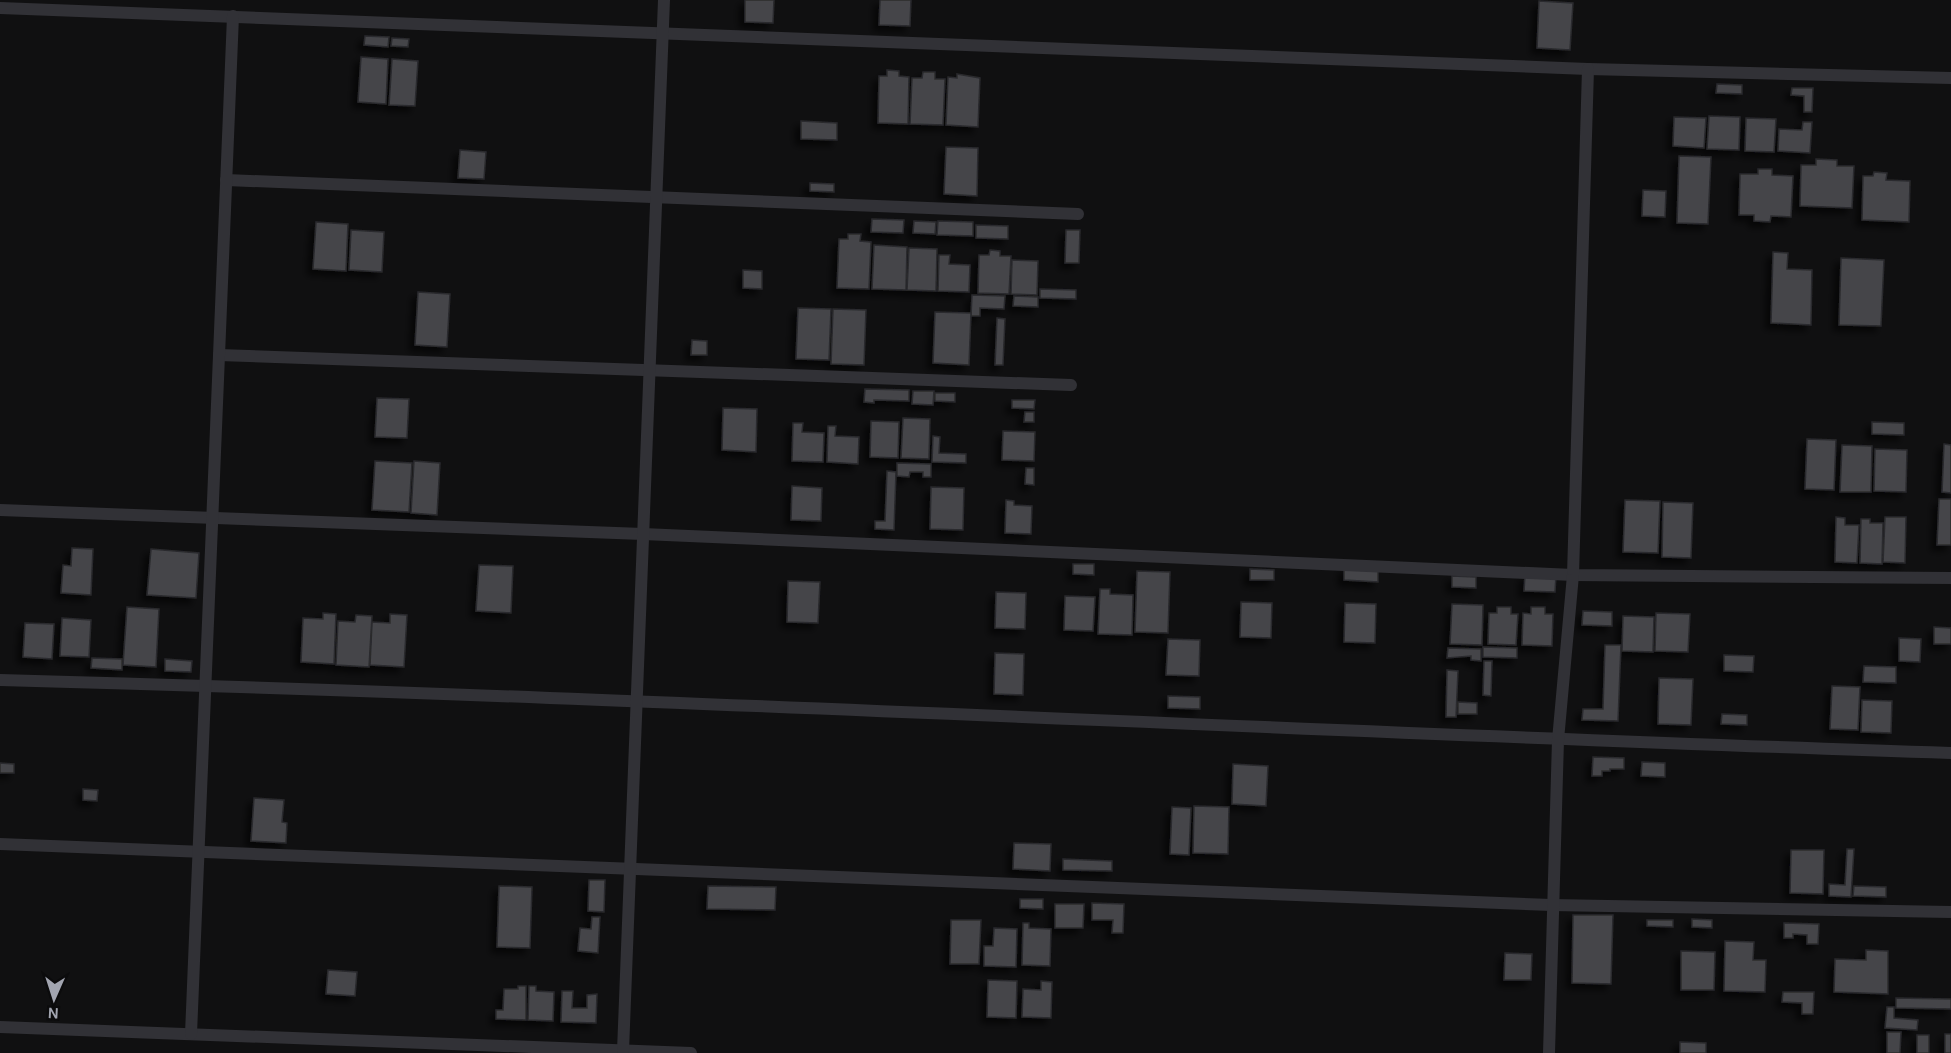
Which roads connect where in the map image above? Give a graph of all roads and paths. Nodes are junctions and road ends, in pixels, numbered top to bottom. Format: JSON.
{"nodes":[{"id":1,"x":664,"y":0,"type":"edge"},
{"id":2,"x":0,"y":8,"type":"edge"},
{"id":3,"x":233,"y":16,"type":"junction"},
{"id":4,"x":663,"y":32,"type":"junction"},
{"id":5,"x":1588,"y":69,"type":"junction"},
{"id":6,"x":1951,"y":78,"type":"edge"},
{"id":7,"x":226,"y":180,"type":"junction"},
{"id":8,"x":656,"y":197,"type":"junction"},
{"id":9,"x":1078,"y":214,"type":"dead end"},
{"id":10,"x":219,"y":355,"type":"junction"},
{"id":11,"x":650,"y":370,"type":"junction"},
{"id":12,"x":1071,"y":385,"type":"dead end"},
{"id":13,"x":0,"y":510,"type":"edge"},
{"id":14,"x":213,"y":518,"type":"junction"},
{"id":15,"x":643,"y":534,"type":"junction"},
{"id":16,"x":1573,"y":575,"type":"junction"},
{"id":17,"x":1951,"y":578,"type":"edge"},
{"id":18,"x":0,"y":680,"type":"edge"},
{"id":19,"x":206,"y":686,"type":"junction"},
{"id":20,"x":637,"y":701,"type":"junction"},
{"id":21,"x":1557,"y":740,"type":"junction"},
{"id":22,"x":1951,"y":753,"type":"edge"},
{"id":23,"x":0,"y":844,"type":"edge"},
{"id":24,"x":199,"y":852,"type":"junction"},
{"id":25,"x":630,"y":871,"type":"junction"},
{"id":26,"x":1551,"y":905,"type":"junction"},
{"id":27,"x":1951,"y":912,"type":"edge"},
{"id":28,"x":0,"y":1027,"type":"edge"},
{"id":29,"x":191,"y":1034,"type":"junction"},
{"id":30,"x":623,"y":1051,"type":"junction"},
{"id":31,"x":691,"y":1053,"type":"edge"},
{"id":32,"x":1549,"y":1053,"type":"edge"}],
"edges":[{"from":1,"to":4,"type":"street"},
{"from":2,"to":3,"type":"street"},
{"from":3,"to":4,"type":"street"},
{"from":3,"to":7,"type":"street"},
{"from":4,"to":5,"type":"street"},
{"from":4,"to":8,"type":"street"},
{"from":5,"to":6,"type":"street"},
{"from":5,"to":16,"type":"street"},
{"from":7,"to":8,"type":"street"},
{"from":7,"to":10,"type":"street"},
{"from":8,"to":9,"type":"street"},
{"from":8,"to":11,"type":"street"},
{"from":10,"to":11,"type":"street"},
{"from":10,"to":14,"type":"street"},
{"from":11,"to":12,"type":"street"},
{"from":11,"to":15,"type":"street"},
{"from":13,"to":14,"type":"street"},
{"from":14,"to":15,"type":"street"},
{"from":14,"to":19,"type":"street"},
{"from":15,"to":16,"type":"street"},
{"from":15,"to":20,"type":"street"},
{"from":16,"to":17,"type":"street"},
{"from":16,"to":21,"type":"street"},
{"from":18,"to":19,"type":"street"},
{"from":19,"to":20,"type":"street"},
{"from":19,"to":24,"type":"street"},
{"from":20,"to":21,"type":"street"},
{"from":20,"to":25,"type":"street"},
{"from":21,"to":22,"type":"street"},
{"from":21,"to":26,"type":"street"},
{"from":23,"to":24,"type":"street"},
{"from":24,"to":25,"type":"street"},
{"from":24,"to":29,"type":"street"},
{"from":25,"to":26,"type":"street"},
{"from":25,"to":30,"type":"street"},
{"from":26,"to":27,"type":"street"},
{"from":26,"to":32,"type":"street"},
{"from":28,"to":29,"type":"street"},
{"from":29,"to":30,"type":"street"},
{"from":30,"to":31,"type":"street"}]}
